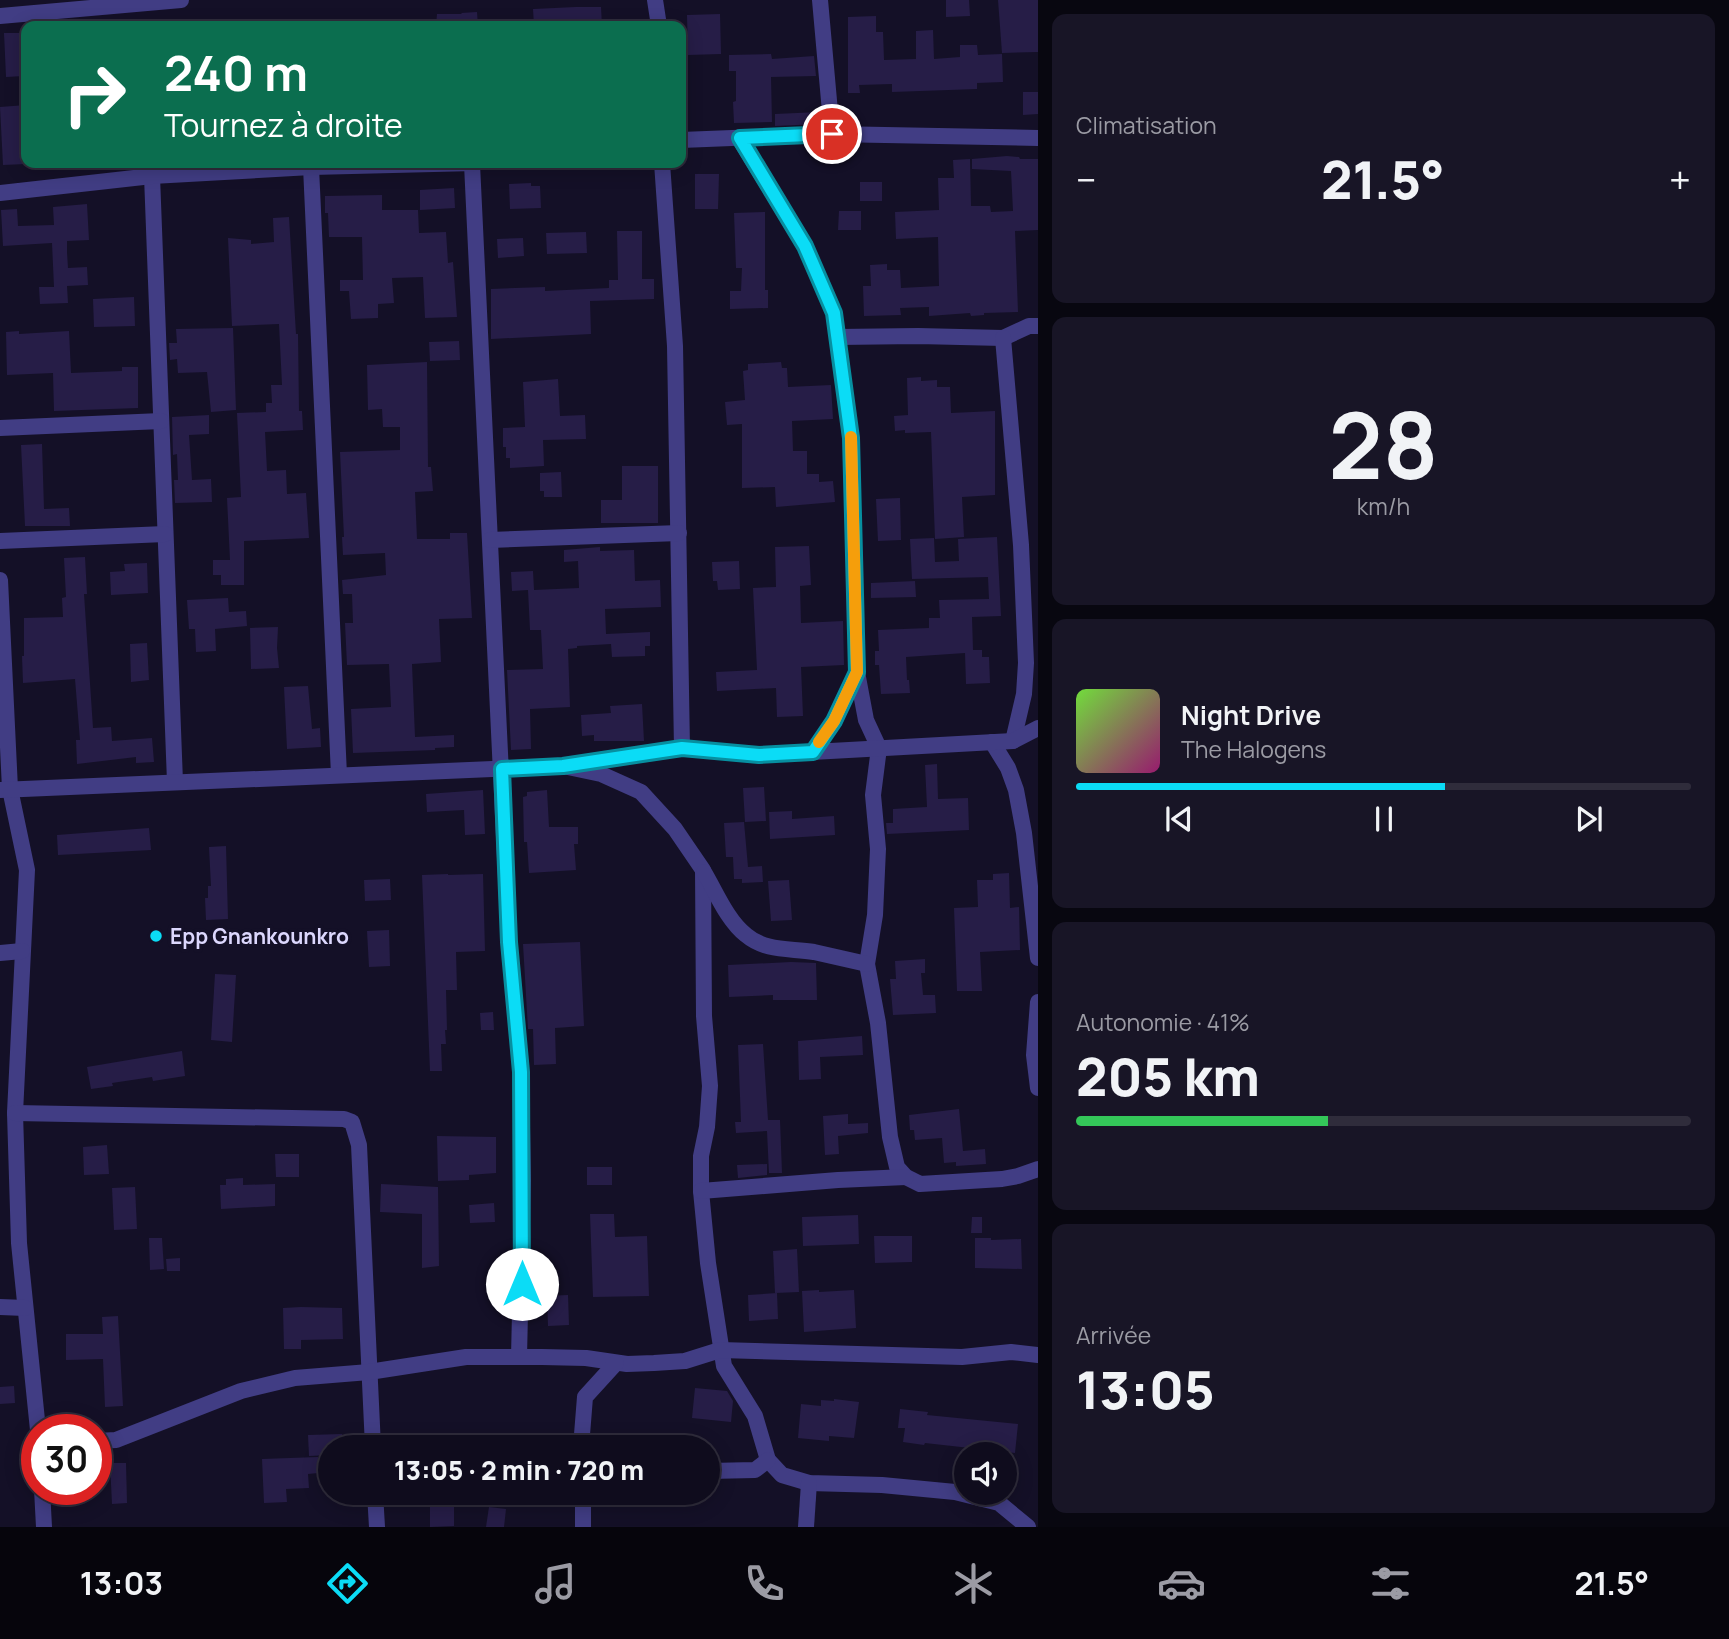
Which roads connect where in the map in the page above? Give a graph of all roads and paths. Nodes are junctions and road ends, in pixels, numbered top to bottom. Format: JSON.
{"nodes":[{"id":1,"x":181,"y":0,"type":"edge"},
{"id":2,"x":655,"y":0,"type":"edge"},
{"id":3,"x":820,"y":0,"type":"edge"},
{"id":4,"x":130,"y":1,"type":"edge"},
{"id":5,"x":0,"y":16,"type":"edge"},
{"id":6,"x":658,"y":21,"type":"edge"},
{"id":7,"x":832,"y":134,"type":"junction"},
{"id":8,"x":740,"y":138,"type":"junction"},
{"id":9,"x":1038,"y":138,"type":"edge"},
{"id":10,"x":686,"y":140,"type":"edge"},
{"id":11,"x":293,"y":168,"type":"edge"},
{"id":12,"x":311,"y":168,"type":"edge"},
{"id":13,"x":473,"y":168,"type":"edge"},
{"id":14,"x":662,"y":168,"type":"edge"},
{"id":15,"x":152,"y":176,"type":"junction"},
{"id":16,"x":0,"y":193,"type":"edge"},
{"id":17,"x":1038,"y":326,"type":"edge"},
{"id":18,"x":838,"y":337,"type":"junction"},
{"id":19,"x":1003,"y":338,"type":"junction"},
{"id":20,"x":160,"y":421,"type":"junction"},
{"id":21,"x":0,"y":428,"type":"edge"},
{"id":22,"x":679,"y":533,"type":"junction"},
{"id":23,"x":165,"y":534,"type":"junction"},
{"id":24,"x":490,"y":540,"type":"junction"},
{"id":25,"x":0,"y":541,"type":"edge"},
{"id":26,"x":0,"y":580,"type":"edge"},
{"id":27,"x":2,"y":660,"type":"edge"},
{"id":28,"x":857,"y":672,"type":"junction"},
{"id":29,"x":1038,"y":728,"type":"edge"},
{"id":30,"x":1013,"y":741,"type":"junction"},
{"id":31,"x":992,"y":742,"type":"junction"},
{"id":32,"x":682,"y":748,"type":"junction"},
{"id":33,"x":879,"y":748,"type":"junction"},
{"id":34,"x":813,"y":752,"type":"junction"},
{"id":35,"x":563,"y":766,"type":"junction"},
{"id":36,"x":502,"y":769,"type":"junction"},
{"id":37,"x":339,"y":775,"type":"junction"},
{"id":38,"x":175,"y":782,"type":"junction"},
{"id":39,"x":5,"y":789,"type":"edge"},
{"id":40,"x":703,"y":870,"type":"junction"},
{"id":41,"x":22,"y":951,"type":"junction"},
{"id":42,"x":0,"y":953,"type":"edge"},
{"id":43,"x":1038,"y":958,"type":"edge"},
{"id":44,"x":867,"y":964,"type":"junction"},
{"id":45,"x":1038,"y":1002,"type":"edge"},
{"id":46,"x":1038,"y":1088,"type":"edge"},
{"id":47,"x":15,"y":1114,"type":"junction"},
{"id":48,"x":1038,"y":1169,"type":"edge"},
{"id":49,"x":906,"y":1177,"type":"junction"},
{"id":50,"x":701,"y":1191,"type":"junction"},
{"id":51,"x":0,"y":1307,"type":"edge"},
{"id":52,"x":25,"y":1308,"type":"junction"},
{"id":53,"x":720,"y":1350,"type":"junction"},
{"id":54,"x":1038,"y":1356,"type":"edge"},
{"id":55,"x":519,"y":1357,"type":"junction"},
{"id":56,"x":616,"y":1363,"type":"junction"},
{"id":57,"x":369,"y":1372,"type":"junction"},
{"id":58,"x":36,"y":1414,"type":"edge"},
{"id":59,"x":372,"y":1435,"type":"edge"},
{"id":60,"x":582,"y":1435,"type":"edge"},
{"id":61,"x":112,"y":1440,"type":"edge"},
{"id":62,"x":768,"y":1460,"type":"junction"},
{"id":63,"x":720,"y":1471,"type":"edge"},
{"id":64,"x":809,"y":1483,"type":"junction"},
{"id":65,"x":43,"y":1505,"type":"edge"},
{"id":66,"x":376,"y":1505,"type":"edge"},
{"id":67,"x":583,"y":1505,"type":"edge"},
{"id":68,"x":44,"y":1527,"type":"edge"},
{"id":69,"x":377,"y":1527,"type":"edge"},
{"id":70,"x":583,"y":1527,"type":"edge"},
{"id":71,"x":806,"y":1527,"type":"edge"},
{"id":72,"x":1028,"y":1527,"type":"edge"}],
"edges":[{"from":1,"to":4,"type":"street"},
{"from":2,"to":6,"type":"street"},
{"from":3,"to":7,"type":"street"},
{"from":4,"to":5,"type":"street"},
{"from":7,"to":8,"type":"street"},
{"from":7,"to":9,"type":"street"},
{"from":8,"to":10,"type":"street"},
{"from":8,"to":18,"type":"street"},
{"from":11,"to":15,"type":"street"},
{"from":12,"to":37,"type":"street"},
{"from":13,"to":24,"type":"street"},
{"from":14,"to":22,"type":"street"},
{"from":15,"to":16,"type":"street"},
{"from":15,"to":20,"type":"street"},
{"from":17,"to":19,"type":"street"},
{"from":18,"to":19,"type":"street"},
{"from":18,"to":28,"type":"street"},
{"from":19,"to":30,"type":"street"},
{"from":20,"to":21,"type":"street"},
{"from":20,"to":23,"type":"street"},
{"from":22,"to":24,"type":"street"},
{"from":22,"to":32,"type":"street"},
{"from":23,"to":25,"type":"street"},
{"from":23,"to":38,"type":"street"},
{"from":24,"to":36,"type":"street"},
{"from":26,"to":27,"type":"street"},
{"from":27,"to":39,"type":"street"},
{"from":28,"to":33,"type":"street"},
{"from":28,"to":34,"type":"street"},
{"from":29,"to":30,"type":"street"},
{"from":30,"to":31,"type":"street"},
{"from":31,"to":33,"type":"street"},
{"from":31,"to":43,"type":"street"},
{"from":32,"to":34,"type":"street"},
{"from":32,"to":35,"type":"street"},
{"from":33,"to":34,"type":"street"},
{"from":33,"to":44,"type":"street"},
{"from":35,"to":36,"type":"street"},
{"from":35,"to":40,"type":"street"},
{"from":36,"to":37,"type":"street"},
{"from":36,"to":55,"type":"street"},
{"from":37,"to":38,"type":"street"},
{"from":38,"to":39,"type":"street"},
{"from":39,"to":41,"type":"street"},
{"from":40,"to":44,"type":"street"},
{"from":40,"to":50,"type":"street"},
{"from":41,"to":42,"type":"street"},
{"from":41,"to":47,"type":"street"},
{"from":44,"to":49,"type":"street"},
{"from":45,"to":46,"type":"street"},
{"from":47,"to":52,"type":"street"},
{"from":47,"to":57,"type":"street"},
{"from":48,"to":49,"type":"street"},
{"from":49,"to":50,"type":"street"},
{"from":50,"to":53,"type":"street"},
{"from":51,"to":52,"type":"street"},
{"from":52,"to":58,"type":"street"},
{"from":53,"to":54,"type":"street"},
{"from":53,"to":56,"type":"street"},
{"from":53,"to":62,"type":"street"},
{"from":55,"to":56,"type":"street"},
{"from":55,"to":57,"type":"street"},
{"from":56,"to":60,"type":"street"},
{"from":57,"to":59,"type":"street"},
{"from":57,"to":61,"type":"street"},
{"from":62,"to":63,"type":"street"},
{"from":62,"to":64,"type":"street"},
{"from":64,"to":71,"type":"street"},
{"from":64,"to":72,"type":"street"},
{"from":65,"to":68,"type":"street"},
{"from":66,"to":69,"type":"street"},
{"from":67,"to":70,"type":"street"}]}
